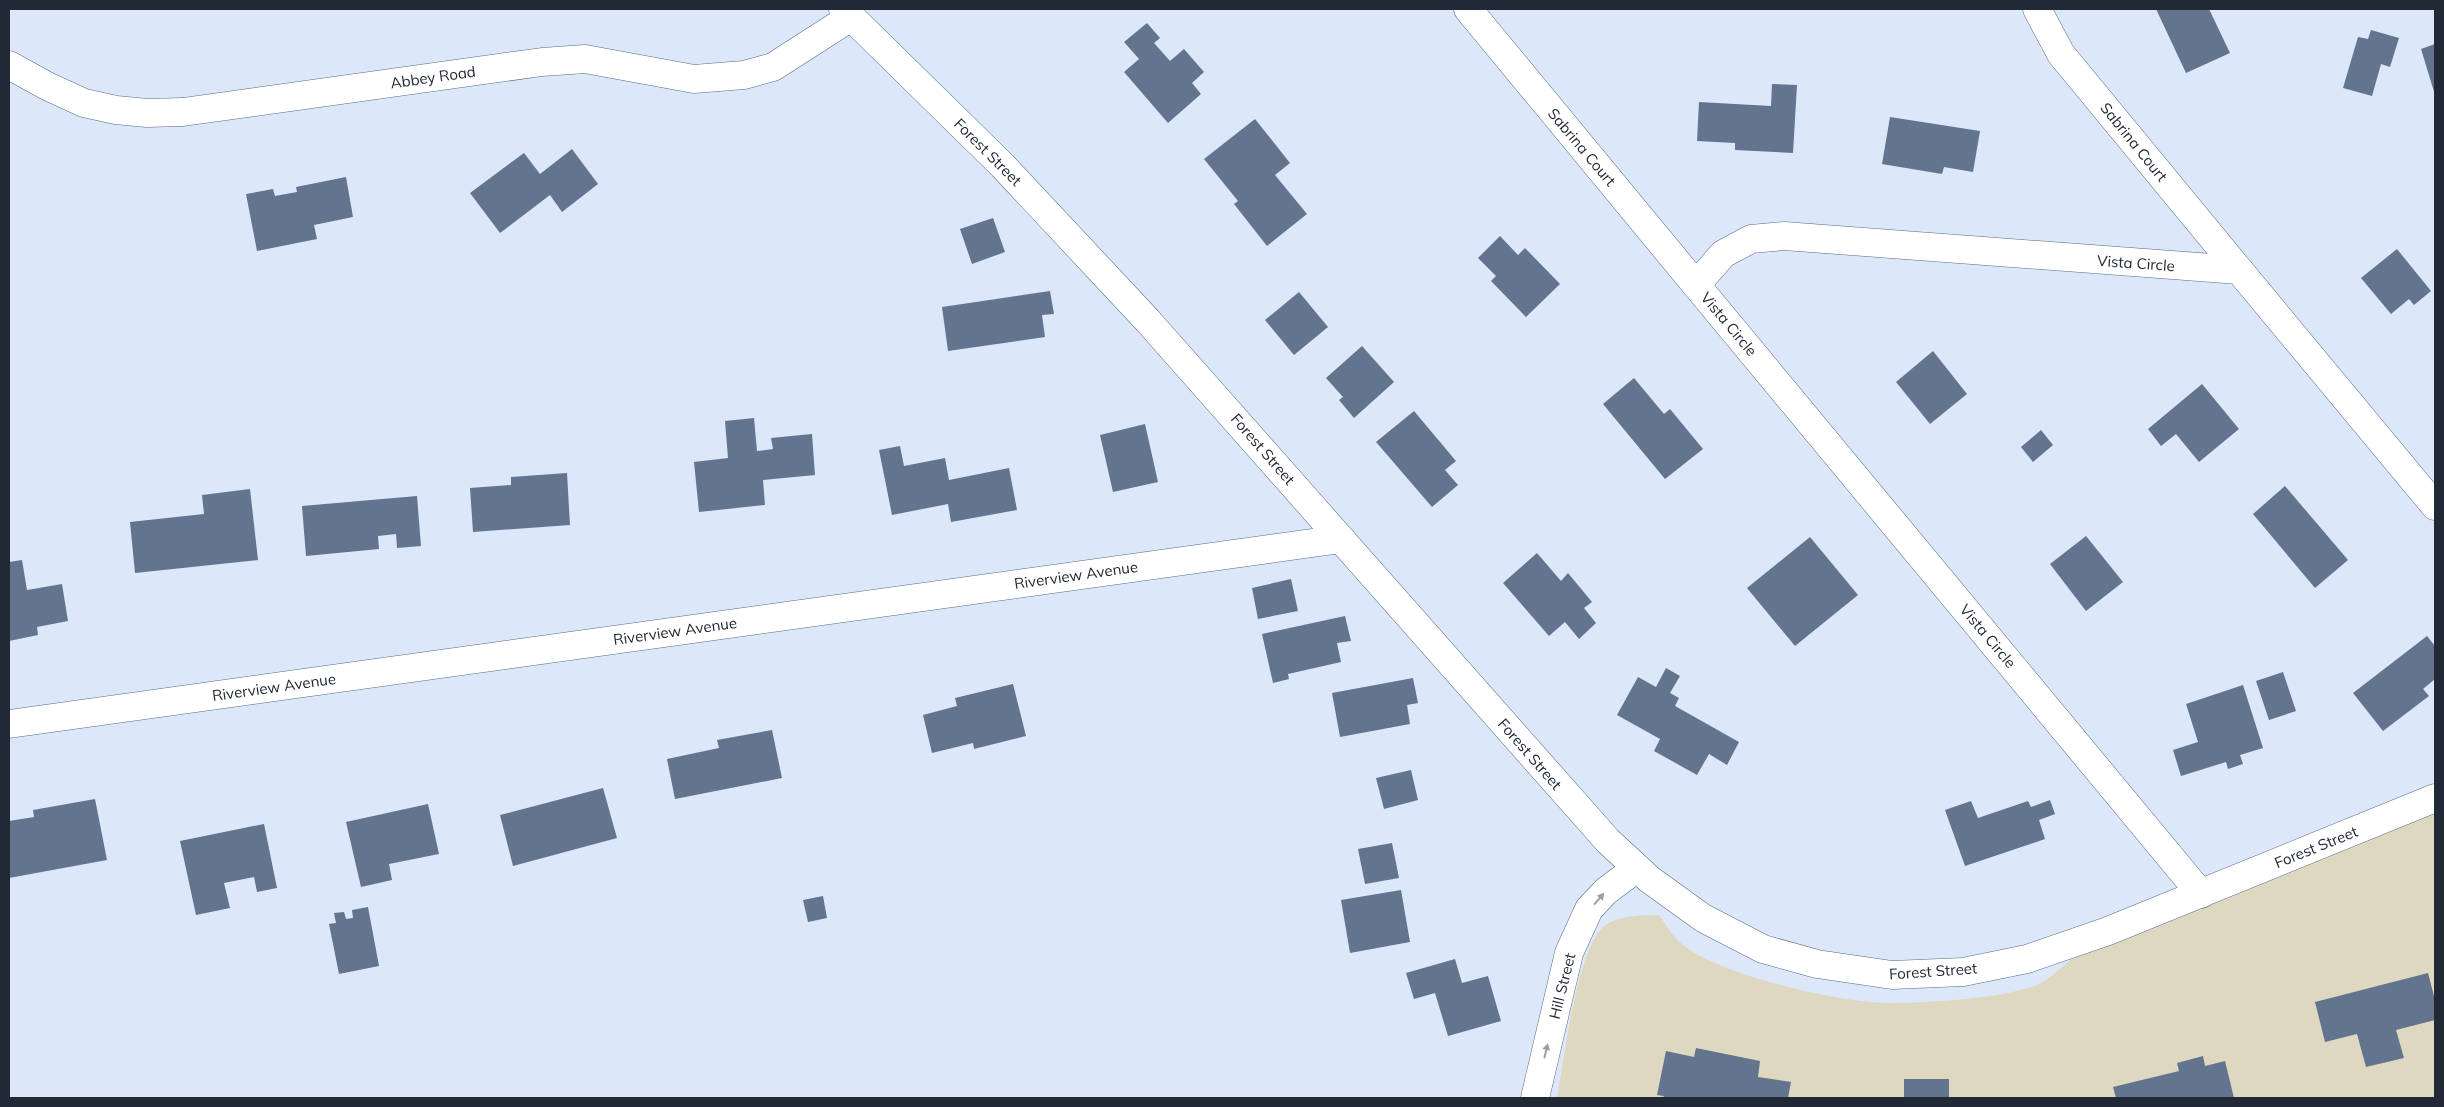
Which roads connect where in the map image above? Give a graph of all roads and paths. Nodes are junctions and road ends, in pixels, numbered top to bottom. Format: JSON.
{"nodes":[{"id":1,"x":1468,"y":9,"type":"edge"},
{"id":2,"x":2036,"y":9,"type":"edge"},
{"id":3,"x":847,"y":13,"type":"edge"},
{"id":4,"x":9,"y":65,"type":"edge"},
{"id":5,"x":2239,"y":270,"type":"junction"},
{"id":6,"x":1696,"y":285,"type":"junction"},
{"id":7,"x":2435,"y":506,"type":"edge"},
{"id":8,"x":1341,"y":539,"type":"junction"},
{"id":9,"x":9,"y":724,"type":"edge"},
{"id":10,"x":2435,"y":798,"type":"edge"},
{"id":11,"x":1637,"y":868,"type":"junction"},
{"id":12,"x":2202,"y":894,"type":"junction"},
{"id":13,"x":1535,"y":1098,"type":"edge"}],
"edges":[{"from":1,"to":6,"type":"street","name":"Sabrina Court"},
{"from":2,"to":5,"type":"street","name":"Sabrina Court"},
{"from":3,"to":4,"type":"street","name":"Abbey Road"},
{"from":3,"to":8,"type":"street","name":"Forest Street"},
{"from":5,"to":6,"type":"street","name":"Vista Circle"},
{"from":5,"to":7,"type":"street"},
{"from":6,"to":12,"type":"street","name":"Vista Circle"},
{"from":8,"to":9,"type":"street","name":"Riverview Avenue"},
{"from":8,"to":11,"type":"street","name":"Forest Street"},
{"from":10,"to":12,"type":"street","name":"Forest Street"},
{"from":11,"to":12,"type":"street","name":"Forest Street"},
{"from":13,"to":11,"type":"street","name":"Hill Street","one_way":true}]}
